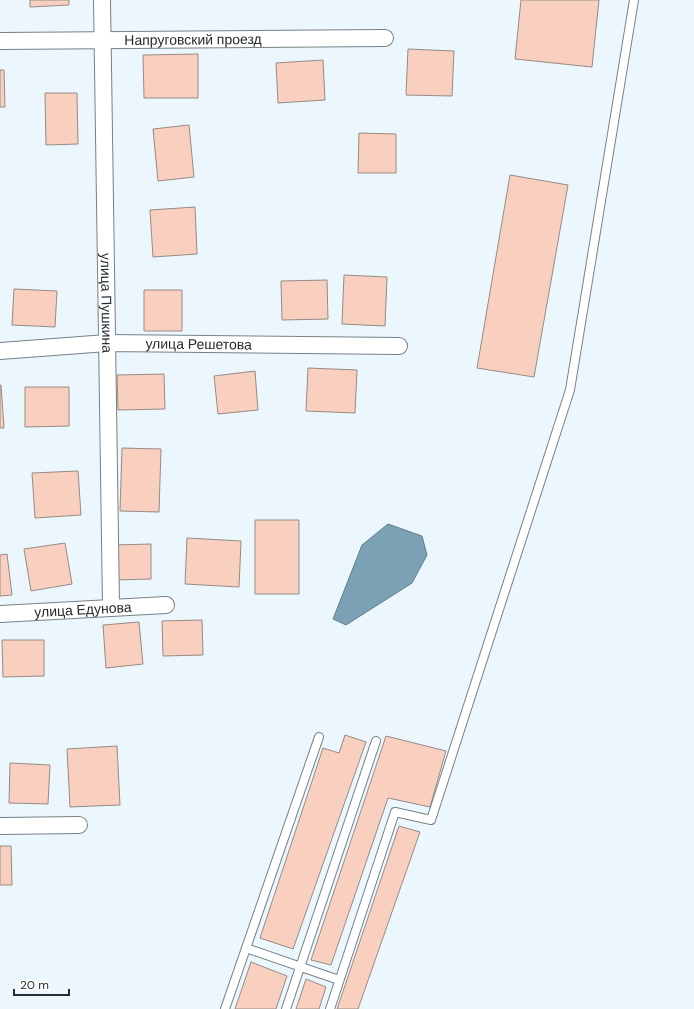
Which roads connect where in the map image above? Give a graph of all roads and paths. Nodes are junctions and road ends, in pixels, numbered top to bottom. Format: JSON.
{"nodes":[{"id":1,"x":102,"y":0,"type":"edge"},
{"id":2,"x":634,"y":0,"type":"edge"},
{"id":3,"x":385,"y":38,"type":"dead end"},
{"id":4,"x":102,"y":40,"type":"junction"},
{"id":5,"x":0,"y":41,"type":"edge"},
{"id":6,"x":107,"y":343,"type":"junction"},
{"id":7,"x":399,"y":346,"type":"dead end"},
{"id":8,"x":0,"y":351,"type":"edge"},
{"id":9,"x":166,"y":604,"type":"dead end"},
{"id":10,"x":111,"y":606,"type":"junction"},
{"id":11,"x":0,"y":614,"type":"edge"},
{"id":12,"x":319,"y":737,"type":"dead end"},
{"id":13,"x":376,"y":741,"type":"dead end"},
{"id":14,"x":79,"y":825,"type":"dead end"},
{"id":15,"x":0,"y":826,"type":"edge"},
{"id":16,"x":246,"y":948,"type":"junction"},
{"id":17,"x":300,"y":966,"type":"junction"},
{"id":18,"x":340,"y":980,"type":"junction"},
{"id":19,"x":225,"y":1009,"type":"edge"},
{"id":20,"x":286,"y":1009,"type":"edge"},
{"id":21,"x":330,"y":1009,"type":"edge"}],
"edges":[{"from":1,"to":4,"type":"street","name":"улица Пушкина"},
{"from":2,"to":18,"type":"lane"},
{"from":3,"to":4,"type":"street","name":"Напруговский проезд"},
{"from":4,"to":5,"type":"street","name":"Напруговский проезд"},
{"from":4,"to":6,"type":"street","name":"улица Пушкина"},
{"from":6,"to":7,"type":"street","name":"улица Решетова"},
{"from":6,"to":8,"type":"street","name":"улица Решетова"},
{"from":6,"to":10,"type":"street","name":"улица Пушкина"},
{"from":9,"to":10,"type":"street","name":"улица Едунова"},
{"from":10,"to":11,"type":"street","name":"улица Едунова"},
{"from":12,"to":16,"type":"lane"},
{"from":13,"to":17,"type":"lane"},
{"from":14,"to":15,"type":"street"},
{"from":16,"to":17,"type":"lane"},
{"from":16,"to":19,"type":"lane"},
{"from":17,"to":18,"type":"lane"},
{"from":17,"to":20,"type":"lane"},
{"from":18,"to":21,"type":"lane"}]}
